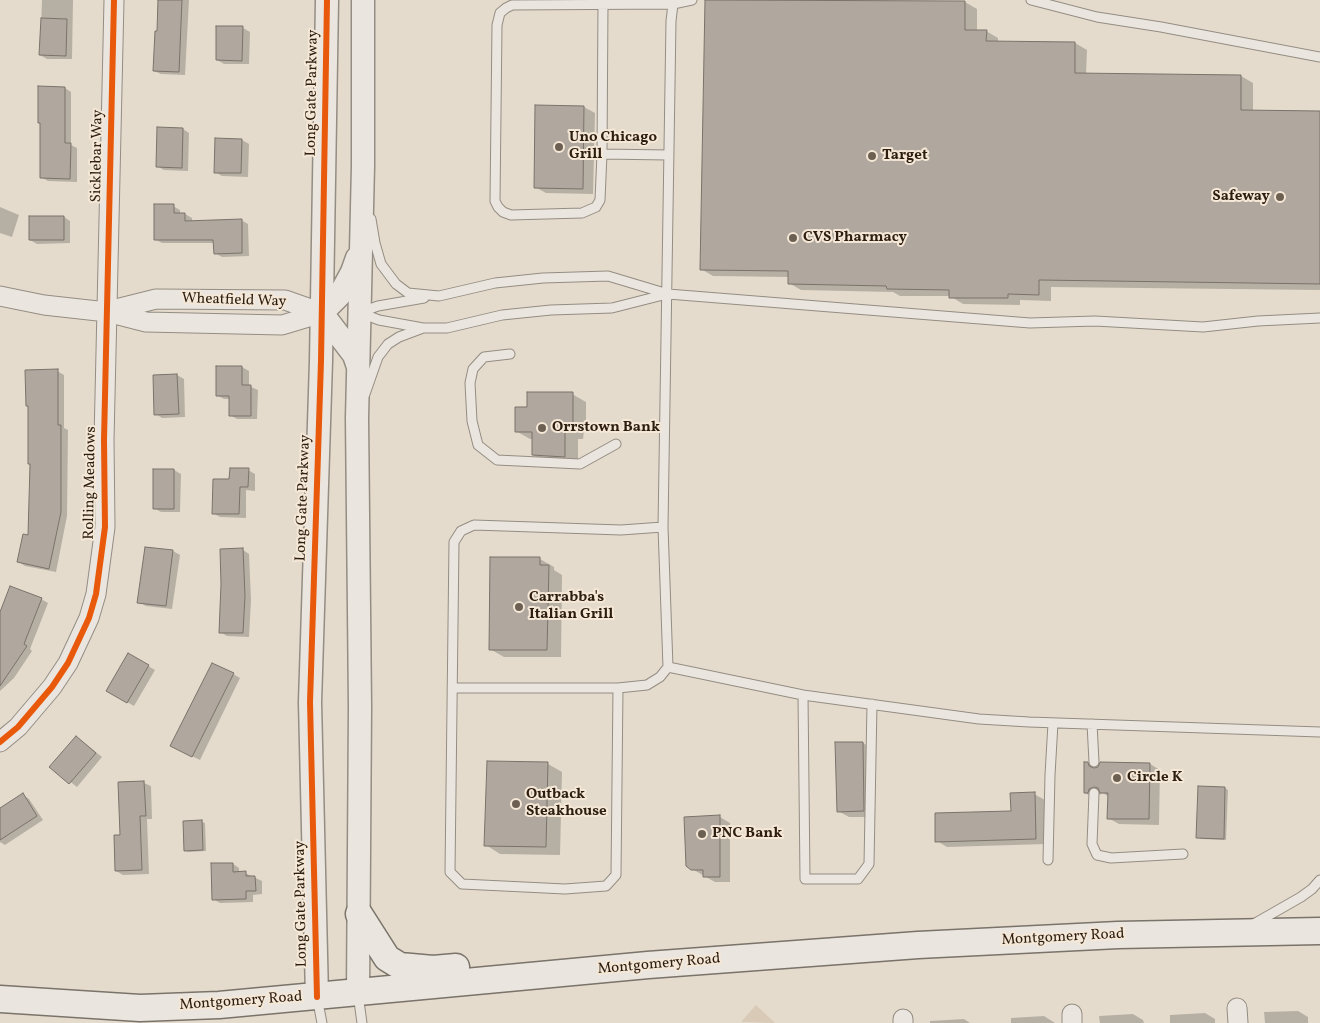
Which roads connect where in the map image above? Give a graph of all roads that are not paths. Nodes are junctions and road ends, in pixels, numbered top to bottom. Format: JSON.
{"nodes":[{"id":1,"x":114,"y":0,"type":"edge"},
{"id":2,"x":327,"y":0,"type":"edge"},
{"id":3,"x":363,"y":0,"type":"edge"},
{"id":4,"x":692,"y":0,"type":"edge"},
{"id":5,"x":1031,"y":0,"type":"edge"},
{"id":6,"x":604,"y":4,"type":"junction"},
{"id":7,"x":673,"y":4,"type":"junction"},
{"id":8,"x":1320,"y":57,"type":"edge"},
{"id":9,"x":602,"y":154,"type":"junction"},
{"id":10,"x":668,"y":155,"type":"junction"},
{"id":11,"x":363,"y":166,"type":"junction"},
{"id":12,"x":323,"y":243,"type":"junction"},
{"id":13,"x":360,"y":245,"type":"junction"},
{"id":14,"x":343,"y":289,"type":"junction"},
{"id":15,"x":668,"y":294,"type":"junction"},
{"id":16,"x":0,"y":296,"type":"edge"},
{"id":17,"x":439,"y":296,"type":"junction"},
{"id":18,"x":107,"y":312,"type":"junction"},
{"id":19,"x":322,"y":313,"type":"junction"},
{"id":20,"x":360,"y":313,"type":"junction"},
{"id":21,"x":1320,"y":318,"type":"edge"},
{"id":22,"x":423,"y":328,"type":"junction"},
{"id":23,"x":339,"y":333,"type":"junction"},
{"id":24,"x":510,"y":354,"type":"dead end"},
{"id":25,"x":321,"y":362,"type":"junction"},
{"id":26,"x":359,"y":371,"type":"junction"},
{"id":27,"x":357,"y":418,"type":"junction"},
{"id":28,"x":616,"y":444,"type":"dead end"},
{"id":29,"x":663,"y":526,"type":"junction"},
{"id":30,"x":668,"y":667,"type":"junction"},
{"id":31,"x":452,"y":688,"type":"junction"},
{"id":32,"x":618,"y":688,"type":"junction"},
{"id":33,"x":804,"y":695,"type":"junction"},
{"id":34,"x":872,"y":704,"type":"junction"},
{"id":35,"x":1053,"y":723,"type":"junction"},
{"id":36,"x":1092,"y":724,"type":"junction"},
{"id":37,"x":1320,"y":732,"type":"edge"},
{"id":38,"x":0,"y":742,"type":"edge"},
{"id":39,"x":1094,"y":762,"type":"dead end"},
{"id":40,"x":1094,"y":793,"type":"dead end"},
{"id":41,"x":1184,"y":854,"type":"dead end"},
{"id":42,"x":1048,"y":860,"type":"dead end"},
{"id":43,"x":1320,"y":880,"type":"edge"},
{"id":44,"x":358,"y":914,"type":"junction"},
{"id":45,"x":1320,"y":931,"type":"edge"},
{"id":46,"x":1237,"y":933,"type":"junction"},
{"id":47,"x":648,"y":965,"type":"junction"},
{"id":48,"x":358,"y":992,"type":"junction"},
{"id":49,"x":317,"y":997,"type":"junction"},
{"id":50,"x":0,"y":999,"type":"edge"},
{"id":51,"x":322,"y":1023,"type":"edge"},
{"id":52,"x":362,"y":1023,"type":"edge"}],
"edges":[{"from":1,"to":18,"type":"street","name":"Sicklebar Way"},
{"from":2,"to":12,"type":"street","name":"Long Gate Parkway"},
{"from":3,"to":11,"type":"street"},
{"from":4,"to":7,"type":"lane"},
{"from":5,"to":8,"type":"lane"},
{"from":6,"to":7,"type":"lane"},
{"from":6,"to":9,"type":"lane"},
{"from":6,"to":9,"type":"lane"},
{"from":7,"to":10,"type":"lane"},
{"from":9,"to":10,"type":"lane"},
{"from":10,"to":15,"type":"lane"},
{"from":11,"to":13,"type":"street"},
{"from":11,"to":17,"type":"lane"},
{"from":12,"to":14,"type":"street"},
{"from":12,"to":19,"type":"street","name":"Long Gate Parkway"},
{"from":13,"to":14,"type":"street"},
{"from":13,"to":20,"type":"street"},
{"from":14,"to":19,"type":"street"},
{"from":14,"to":20,"type":"street"},
{"from":15,"to":17,"type":"lane"},
{"from":15,"to":21,"type":"lane"},
{"from":15,"to":22,"type":"lane"},
{"from":15,"to":29,"type":"lane"},
{"from":16,"to":18,"type":"street","name":"Wheatfield Way"},
{"from":17,"to":20,"type":"lane"},
{"from":18,"to":19,"type":"street","name":"Wheatfield Way"},
{"from":18,"to":38,"type":"street","name":"Rolling Meadows"},
{"from":19,"to":23,"type":"street"},
{"from":19,"to":25,"type":"street","name":"Long Gate Parkway"},
{"from":20,"to":22,"type":"lane"},
{"from":20,"to":23,"type":"street"},
{"from":20,"to":26,"type":"street"},
{"from":22,"to":27,"type":"lane"},
{"from":23,"to":25,"type":"street"},
{"from":23,"to":26,"type":"street"},
{"from":24,"to":28,"type":"lane"},
{"from":25,"to":49,"type":"street","name":"Long Gate Parkway"},
{"from":26,"to":27,"type":"street"},
{"from":27,"to":44,"type":"street"},
{"from":29,"to":30,"type":"lane"},
{"from":29,"to":31,"type":"lane"},
{"from":30,"to":32,"type":"lane"},
{"from":30,"to":33,"type":"lane"},
{"from":31,"to":32,"type":"lane"},
{"from":31,"to":32,"type":"lane"},
{"from":33,"to":34,"type":"lane"},
{"from":33,"to":34,"type":"lane"},
{"from":34,"to":35,"type":"lane"},
{"from":35,"to":36,"type":"lane"},
{"from":35,"to":42,"type":"lane"},
{"from":36,"to":37,"type":"lane"},
{"from":36,"to":39,"type":"lane"},
{"from":40,"to":41,"type":"lane"},
{"from":43,"to":46,"type":"lane"},
{"from":44,"to":47,"type":"main road"},
{"from":44,"to":48,"type":"street"},
{"from":45,"to":46,"type":"main road","name":"Montgomery Road"},
{"from":46,"to":47,"type":"main road","name":"Montgomery Road"},
{"from":47,"to":48,"type":"main road","name":"Montgomery Road"},
{"from":48,"to":49,"type":"main road","name":"Montgomery Road"},
{"from":48,"to":52,"type":"lane"},
{"from":49,"to":50,"type":"main road","name":"Montgomery Road"},
{"from":49,"to":51,"type":"lane"}]}
